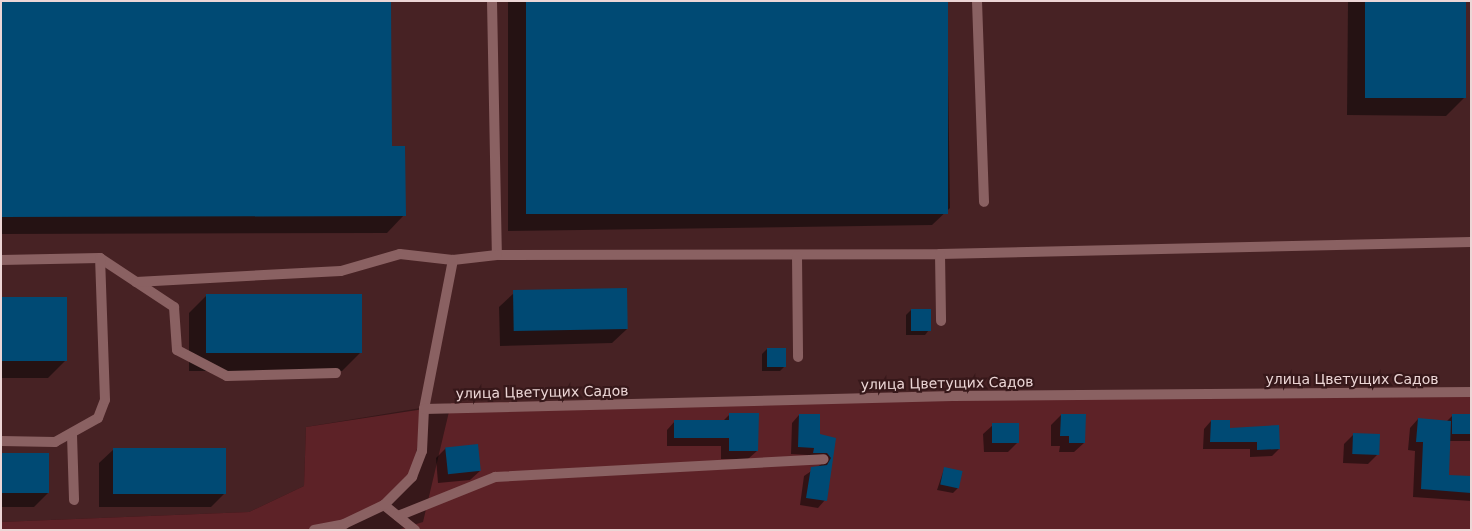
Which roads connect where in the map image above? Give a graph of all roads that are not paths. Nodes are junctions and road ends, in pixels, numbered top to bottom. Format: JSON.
{"nodes":[{"id":1,"x":492,"y":1,"type":"edge"},
{"id":2,"x":976,"y":1,"type":"edge"},
{"id":3,"x":984,"y":202,"type":"dead end"},
{"id":4,"x":1471,"y":242,"type":"edge"},
{"id":5,"x":940,"y":254,"type":"junction"},
{"id":6,"x":497,"y":255,"type":"junction"},
{"id":7,"x":797,"y":256,"type":"junction"},
{"id":8,"x":100,"y":258,"type":"junction"},
{"id":9,"x":1,"y":260,"type":"edge"},
{"id":10,"x":453,"y":260,"type":"junction"},
{"id":11,"x":136,"y":282,"type":"junction"},
{"id":12,"x":941,"y":321,"type":"dead end"},
{"id":13,"x":798,"y":357,"type":"dead end"},
{"id":14,"x":336,"y":372,"type":"dead end"},
{"id":15,"x":1471,"y":392,"type":"edge"},
{"id":16,"x":424,"y":409,"type":"junction"},
{"id":17,"x":72,"y":434,"type":"junction"},
{"id":18,"x":1,"y":442,"type":"edge"},
{"id":19,"x":824,"y":459,"type":"dead end"},
{"id":20,"x":74,"y":500,"type":"dead end"},
{"id":21,"x":384,"y":505,"type":"junction"},
{"id":22,"x":398,"y":516,"type":"junction"},
{"id":23,"x":314,"y":530,"type":"edge"},
{"id":24,"x":415,"y":530,"type":"edge"}],
"edges":[{"from":1,"to":6,"type":"street"},
{"from":2,"to":3,"type":"street"},
{"from":4,"to":5,"type":"street"},
{"from":5,"to":7,"type":"street"},
{"from":5,"to":12,"type":"street"},
{"from":6,"to":7,"type":"street"},
{"from":6,"to":10,"type":"street"},
{"from":7,"to":13,"type":"street"},
{"from":8,"to":9,"type":"street"},
{"from":8,"to":11,"type":"street"},
{"from":8,"to":17,"type":"street"},
{"from":10,"to":11,"type":"street"},
{"from":10,"to":16,"type":"street"},
{"from":11,"to":14,"type":"street"},
{"from":15,"to":16,"type":"street","name":"улица Цветущих Садов"},
{"from":16,"to":21,"type":"street"},
{"from":17,"to":18,"type":"street"},
{"from":17,"to":20,"type":"street"},
{"from":19,"to":22,"type":"street"},
{"from":21,"to":22,"type":"street"},
{"from":21,"to":23,"type":"street"},
{"from":22,"to":24,"type":"street"}]}
